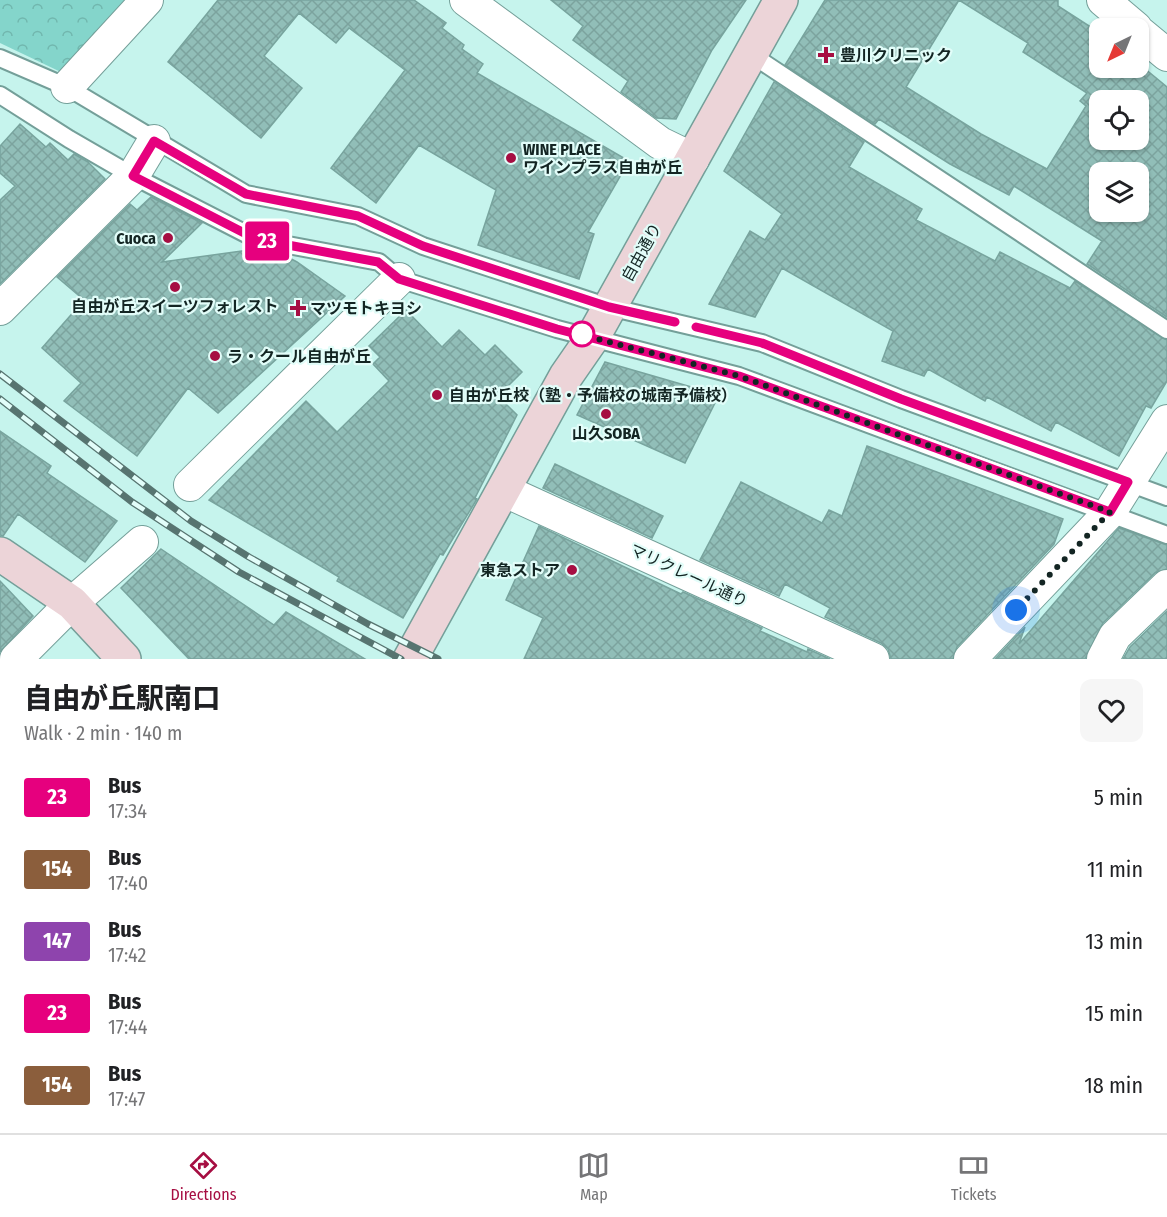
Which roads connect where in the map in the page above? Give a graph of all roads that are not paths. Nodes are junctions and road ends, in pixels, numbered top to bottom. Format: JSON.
{"nodes":[{"id":1,"x":147,"y":0,"type":"edge"},
{"id":2,"x":466,"y":0,"type":"edge"},
{"id":3,"x":781,"y":0,"type":"edge"},
{"id":4,"x":1103,"y":0,"type":"edge"},
{"id":5,"x":1123,"y":18,"type":"edge"},
{"id":6,"x":1149,"y":40,"type":"edge"},
{"id":7,"x":752,"y":55,"type":"junction"},
{"id":8,"x":1167,"y":55,"type":"edge"},
{"id":9,"x":0,"y":58,"type":"edge"},
{"id":10,"x":67,"y":87,"type":"junction"},
{"id":11,"x":0,"y":95,"type":"edge"},
{"id":12,"x":154,"y":141,"type":"junction"},
{"id":13,"x":693,"y":159,"type":"junction"},
{"id":14,"x":133,"y":176,"type":"junction"},
{"id":15,"x":399,"y":279,"type":"junction"},
{"id":16,"x":609,"y":307,"type":"junction"},
{"id":17,"x":0,"y":309,"type":"edge"},
{"id":18,"x":1167,"y":330,"type":"edge"},
{"id":19,"x":593,"y":337,"type":"junction"},
{"id":20,"x":1167,"y":421,"type":"edge"},
{"id":21,"x":1128,"y":482,"type":"junction"},
{"id":22,"x":190,"y":485,"type":"dead end"},
{"id":23,"x":505,"y":491,"type":"junction"},
{"id":24,"x":1167,"y":497,"type":"edge"},
{"id":25,"x":1110,"y":512,"type":"junction"},
{"id":26,"x":1167,"y":535,"type":"edge"},
{"id":27,"x":142,"y":542,"type":"dead end"},
{"id":28,"x":0,"y":554,"type":"edge"},
{"id":29,"x":1167,"y":586,"type":"edge"},
{"id":30,"x":72,"y":603,"type":"junction"},
{"id":31,"x":16,"y":659,"type":"edge"},
{"id":32,"x":124,"y":659,"type":"edge"},
{"id":33,"x":410,"y":659,"type":"edge"},
{"id":34,"x":873,"y":659,"type":"edge"},
{"id":35,"x":970,"y":659,"type":"edge"},
{"id":36,"x":1103,"y":659,"type":"edge"}],
"edges":[{"from":1,"to":10,"type":"street"},
{"from":2,"to":13,"type":"street"},
{"from":3,"to":7,"type":"main road","name":"自由通り"},
{"from":4,"to":5,"type":"street"},
{"from":6,"to":8,"type":"street"},
{"from":7,"to":13,"type":"main road","name":"自由通り"},
{"from":7,"to":18,"type":"lane"},
{"from":9,"to":10,"type":"lane"},
{"from":10,"to":12,"type":"lane"},
{"from":11,"to":14,"type":"lane"},
{"from":12,"to":14,"type":"street"},
{"from":12,"to":16,"type":"lane"},
{"from":13,"to":16,"type":"main road","name":"自由通り"},
{"from":14,"to":15,"type":"lane"},
{"from":14,"to":17,"type":"street"},
{"from":15,"to":19,"type":"lane"},
{"from":15,"to":22,"type":"street"},
{"from":16,"to":19,"type":"main road","name":"自由通り"},
{"from":16,"to":21,"type":"lane"},
{"from":19,"to":23,"type":"main road","name":"自由通り"},
{"from":19,"to":25,"type":"lane"},
{"from":20,"to":21,"type":"street"},
{"from":21,"to":24,"type":"lane"},
{"from":21,"to":25,"type":"street"},
{"from":23,"to":33,"type":"main road","name":"自由通り"},
{"from":23,"to":34,"type":"street","name":"マリクレール通り"},
{"from":25,"to":26,"type":"lane"},
{"from":25,"to":35,"type":"street"},
{"from":27,"to":30,"type":"street"},
{"from":28,"to":30,"type":"main road"},
{"from":29,"to":36,"type":"street"},
{"from":30,"to":31,"type":"street"},
{"from":30,"to":32,"type":"main road"}]}
